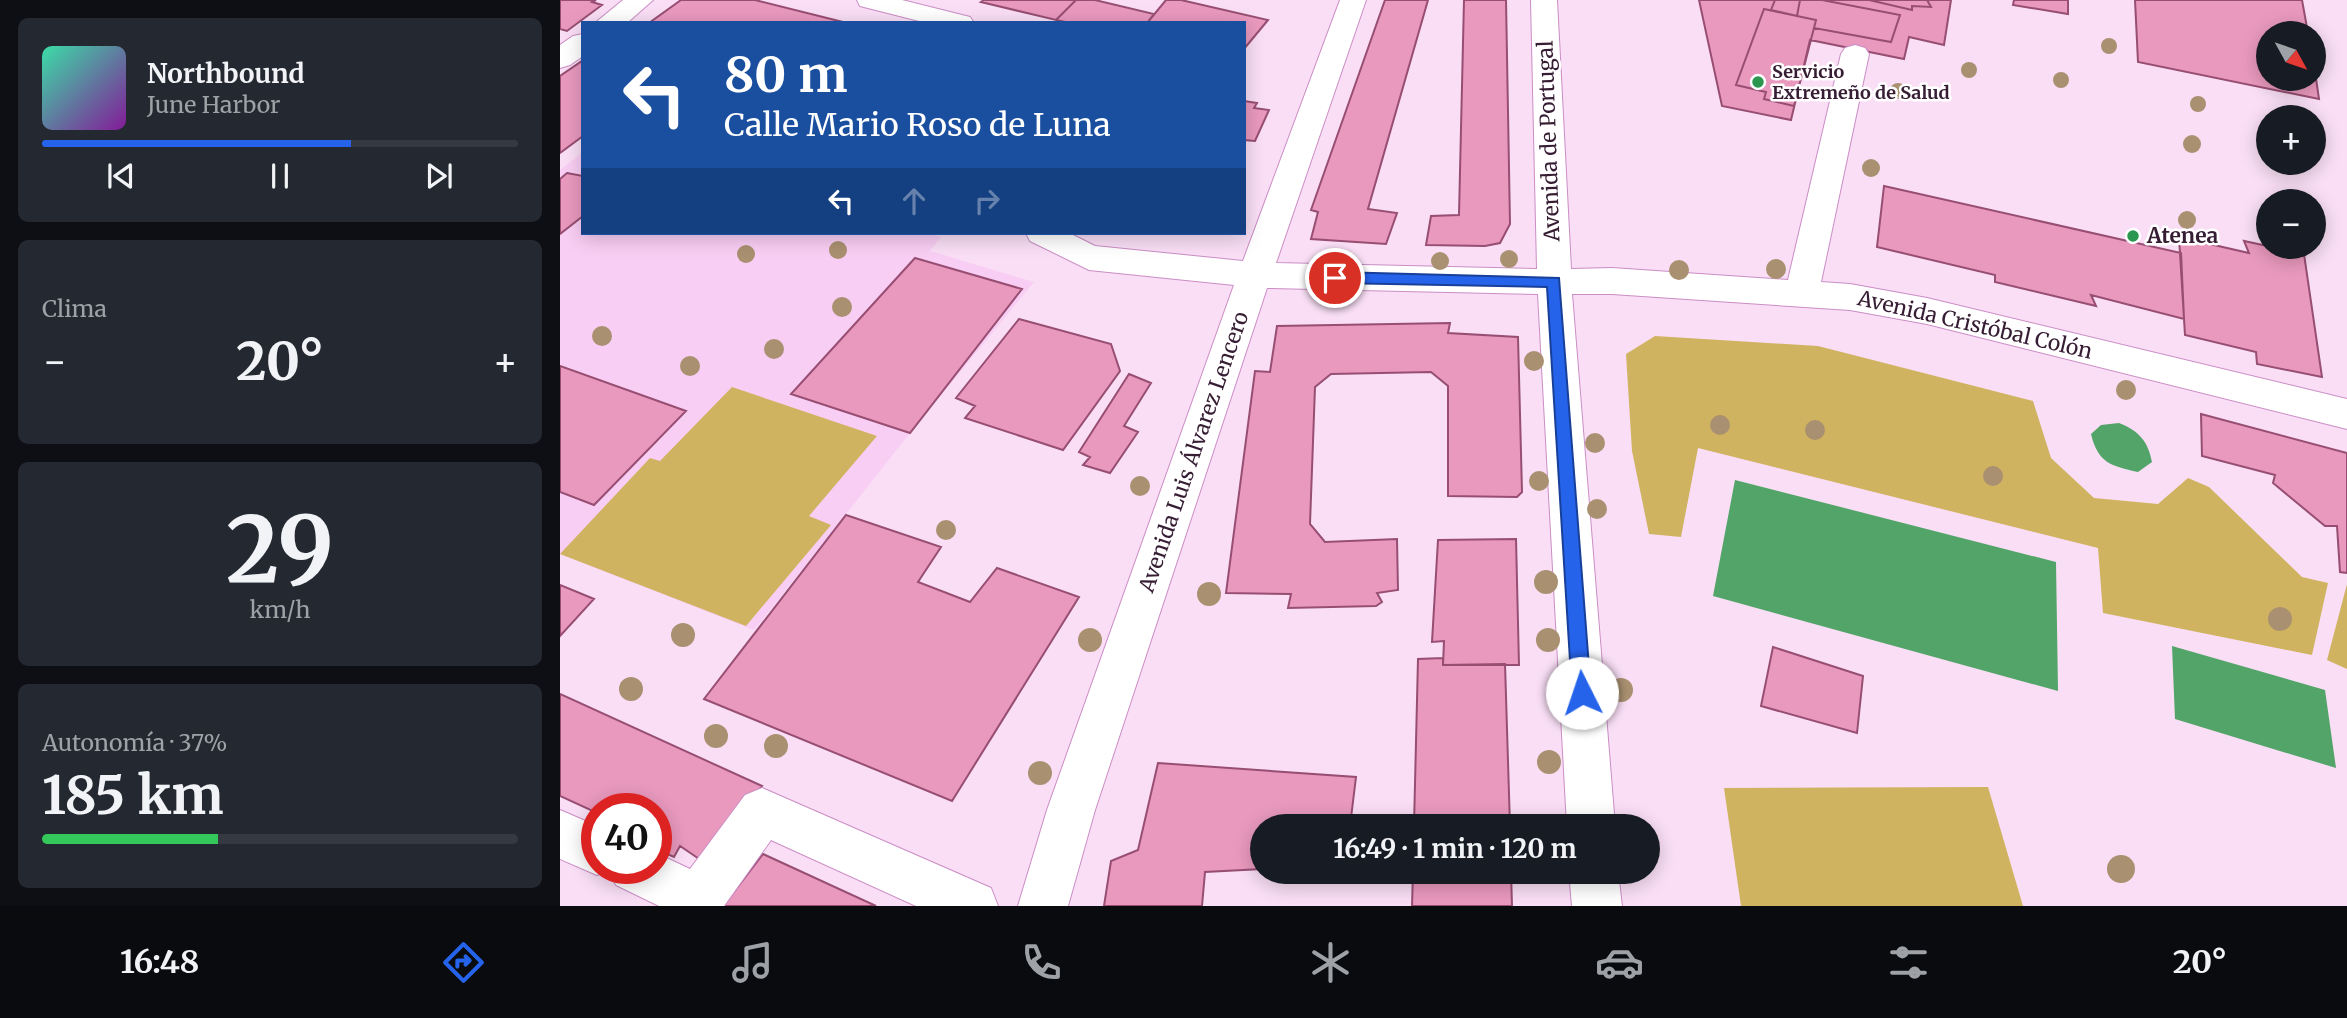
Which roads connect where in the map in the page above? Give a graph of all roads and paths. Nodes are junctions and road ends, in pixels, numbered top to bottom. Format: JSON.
{"nodes":[{"id":1,"x":640,"y":0,"type":"edge"},
{"id":2,"x":870,"y":0,"type":"edge"},
{"id":3,"x":1353,"y":0,"type":"edge"},
{"id":4,"x":1544,"y":0,"type":"edge"},
{"id":5,"x":612,"y":21,"type":"edge"},
{"id":6,"x":952,"y":21,"type":"edge"},
{"id":7,"x":1855,"y":54,"type":"dead end"},
{"id":8,"x":1046,"y":235,"type":"edge"},
{"id":9,"x":1256,"y":275,"type":"junction"},
{"id":10,"x":1554,"y":282,"type":"junction"},
{"id":11,"x":1802,"y":293,"type":"junction"},
{"id":12,"x":2347,"y":415,"type":"edge"},
{"id":13,"x":1590,"y":814,"type":"edge"},
{"id":14,"x":560,"y":834,"type":"edge"},
{"id":15,"x":581,"y":844,"type":"edge"},
{"id":16,"x":667,"y":884,"type":"edge"},
{"id":17,"x":1595,"y":884,"type":"edge"},
{"id":18,"x":973,"y":906,"type":"edge"},
{"id":19,"x":1043,"y":906,"type":"edge"},
{"id":20,"x":1597,"y":906,"type":"edge"}],
"edges":[{"from":1,"to":5,"type":"street"},
{"from":2,"to":6,"type":"street"},
{"from":3,"to":9,"type":"street","name":"Avenida Luis Álvarez Lencero"},
{"from":4,"to":10,"type":"street","name":"Avenida de Portugal"},
{"from":7,"to":11,"type":"street"},
{"from":8,"to":9,"type":"street","name":"Avenida Cristóbal Colón"},
{"from":9,"to":10,"type":"street","name":"Avenida Cristóbal Colón"},
{"from":9,"to":19,"type":"street","name":"Avenida Luis Álvarez Lencero"},
{"from":10,"to":11,"type":"street","name":"Avenida Cristóbal Colón"},
{"from":10,"to":13,"type":"street","name":"Avenida de Portugal"},
{"from":11,"to":12,"type":"street","name":"Avenida Cristóbal Colón"},
{"from":14,"to":15,"type":"street"},
{"from":16,"to":18,"type":"street"},
{"from":17,"to":20,"type":"street"}]}
